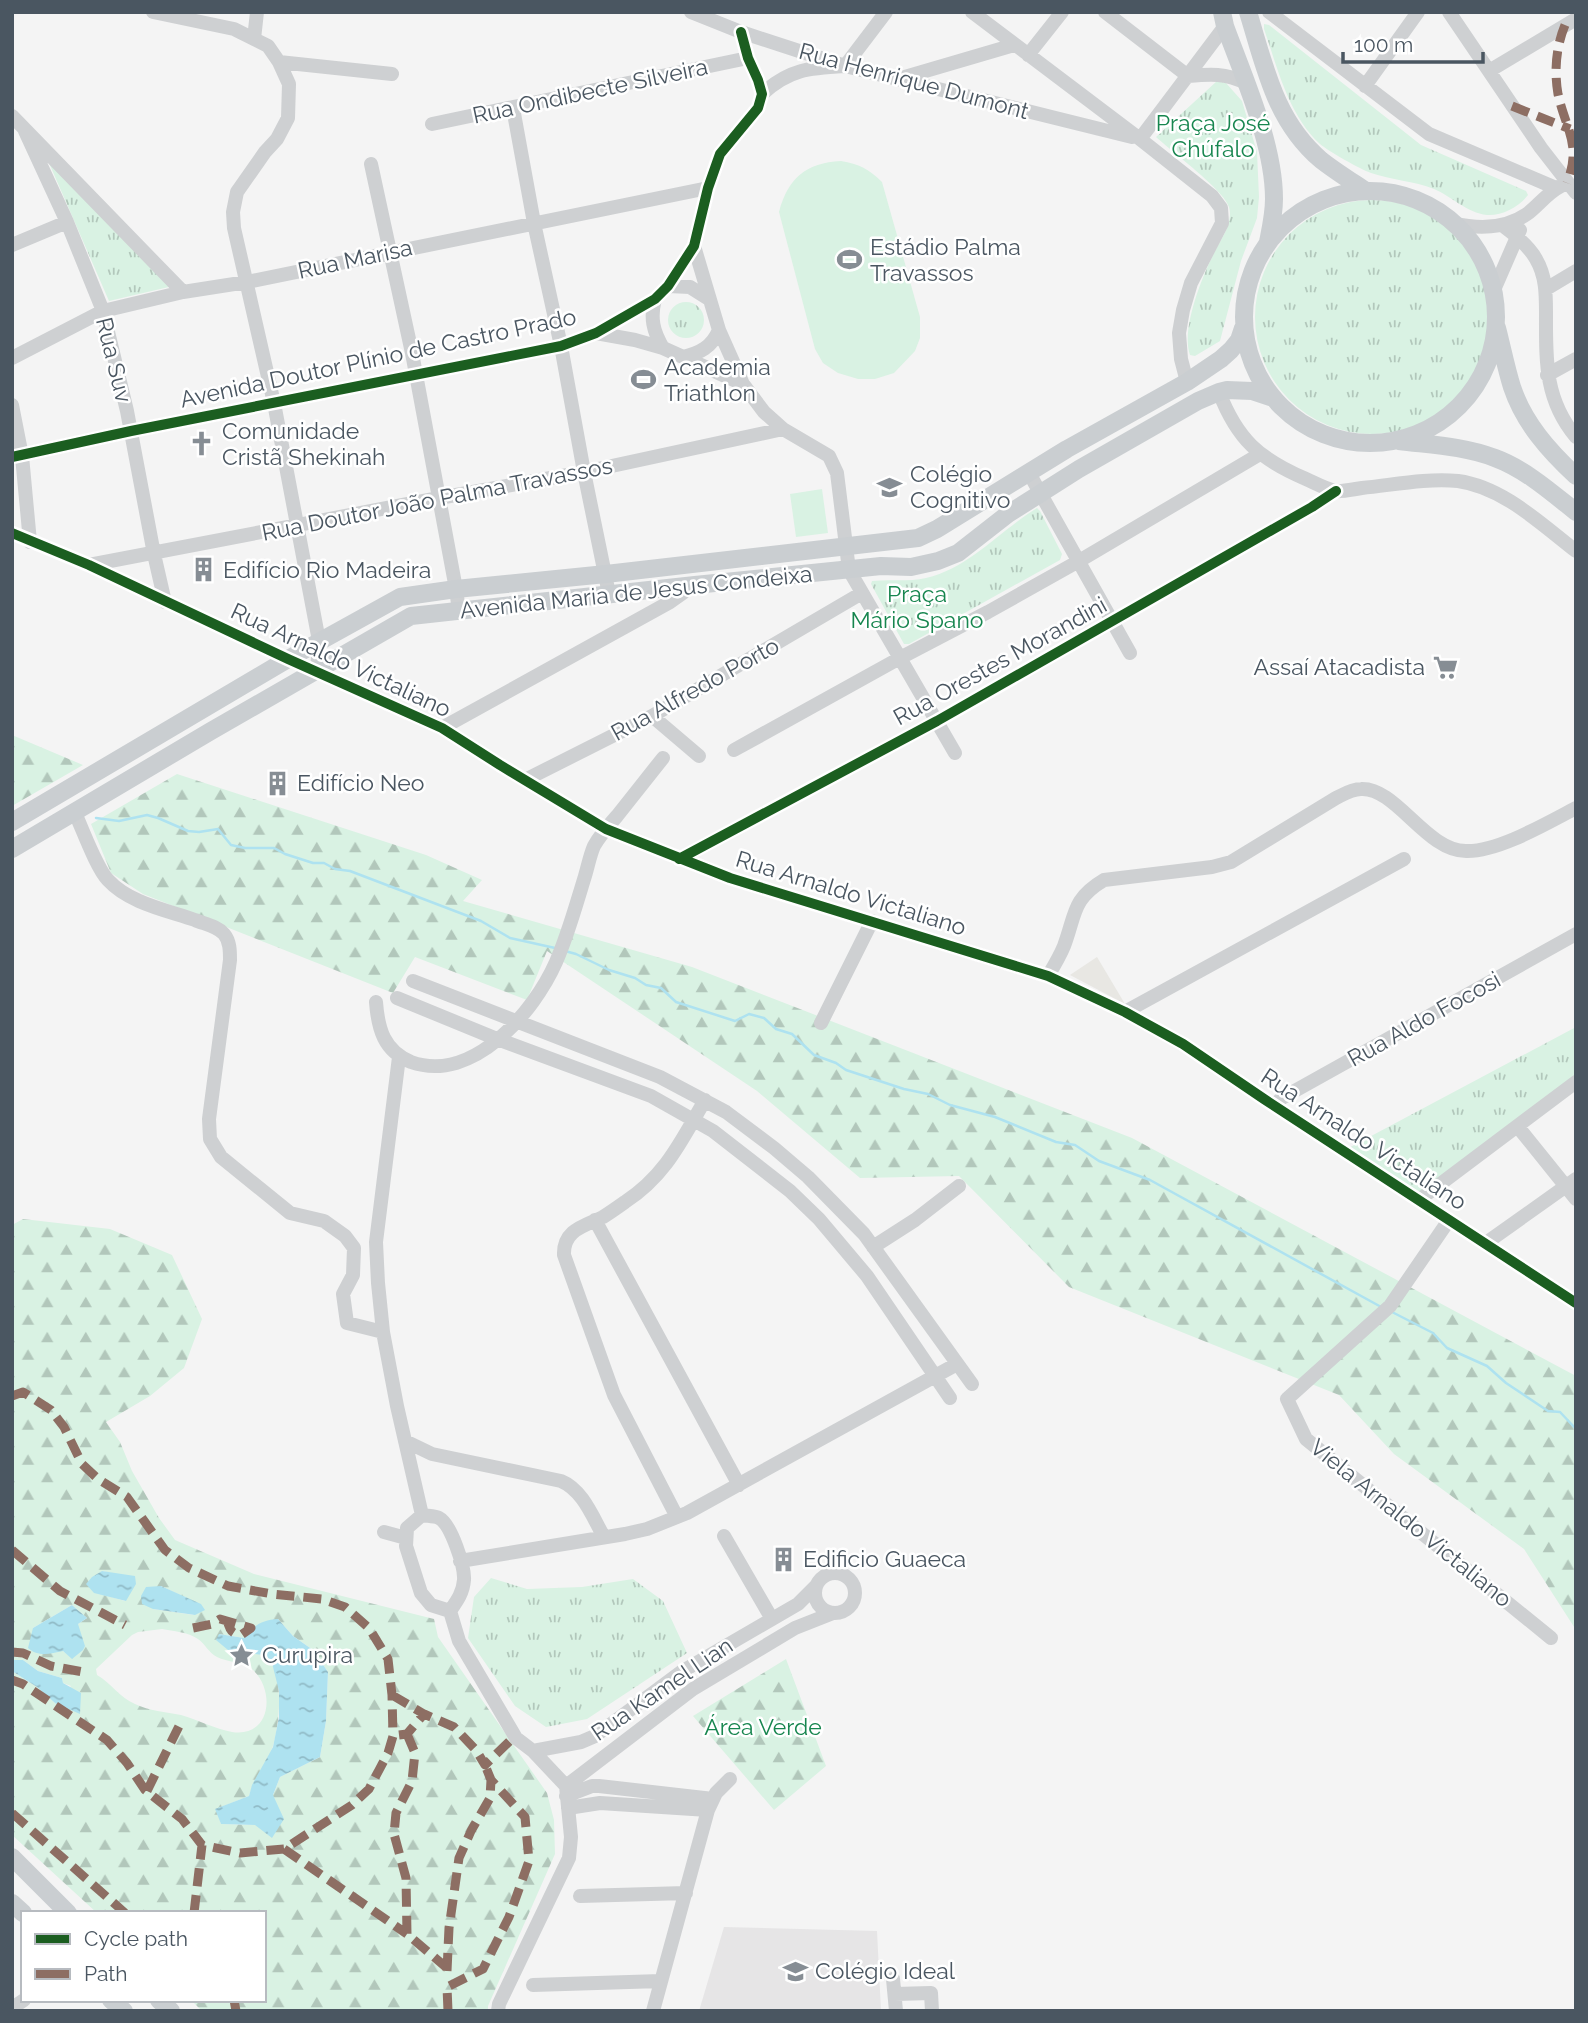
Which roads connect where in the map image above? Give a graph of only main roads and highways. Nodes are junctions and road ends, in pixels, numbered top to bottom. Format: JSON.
{"nodes":[{"id":1,"x":1248,"y":12,"type":"edge"},
{"id":2,"x":1224,"y":19,"type":"edge"},
{"id":3,"x":1366,"y":191,"type":"junction"},
{"id":4,"x":1268,"y":242,"type":"junction"},
{"id":5,"x":1243,"y":328,"type":"junction"},
{"id":6,"x":1497,"y":328,"type":"junction"},
{"id":7,"x":1273,"y":398,"type":"junction"},
{"id":8,"x":1396,"y":440,"type":"junction"},
{"id":9,"x":1576,"y":476,"type":"edge"},
{"id":10,"x":1576,"y":512,"type":"edge"},
{"id":11,"x":213,"y":703,"type":"junction"},
{"id":12,"x":211,"y":731,"type":"junction"},
{"id":13,"x":137,"y":749,"type":"junction"},
{"id":14,"x":147,"y":768,"type":"junction"},
{"id":15,"x":12,"y":822,"type":"edge"},
{"id":16,"x":12,"y":849,"type":"edge"},
{"id":17,"x":12,"y":1857,"type":"edge"},
{"id":18,"x":66,"y":1911,"type":"edge"}],
"edges":[{"from":1,"to":3,"type":"main road"},
{"from":2,"to":4,"type":"main road"},
{"from":3,"to":4,"type":"main road"},
{"from":3,"to":6,"type":"main road"},
{"from":4,"to":5,"type":"main road"},
{"from":5,"to":7,"type":"main road"},
{"from":5,"to":11,"type":"main road","name":"Avenida Maria de Jesus Condeixa"},
{"from":6,"to":8,"type":"main road"},
{"from":6,"to":9,"type":"main road"},
{"from":7,"to":8,"type":"main road"},
{"from":7,"to":12,"type":"main road","name":"Avenida Maria de Jesus Condeixa"},
{"from":8,"to":10,"type":"main road"},
{"from":11,"to":12,"type":"main road"},
{"from":11,"to":13,"type":"main road","name":"Avenida Maria de Jesus Condeixa"},
{"from":12,"to":14,"type":"main road","name":"Avenida Maria de Jesus Condeixa"},
{"from":13,"to":14,"type":"main road"},
{"from":13,"to":15,"type":"main road","name":"Avenida Maria de Jesus Condeixa"},
{"from":14,"to":16,"type":"main road","name":"Avenida Maria de Jesus Condeixa"},
{"from":17,"to":18,"type":"main road"}]}
